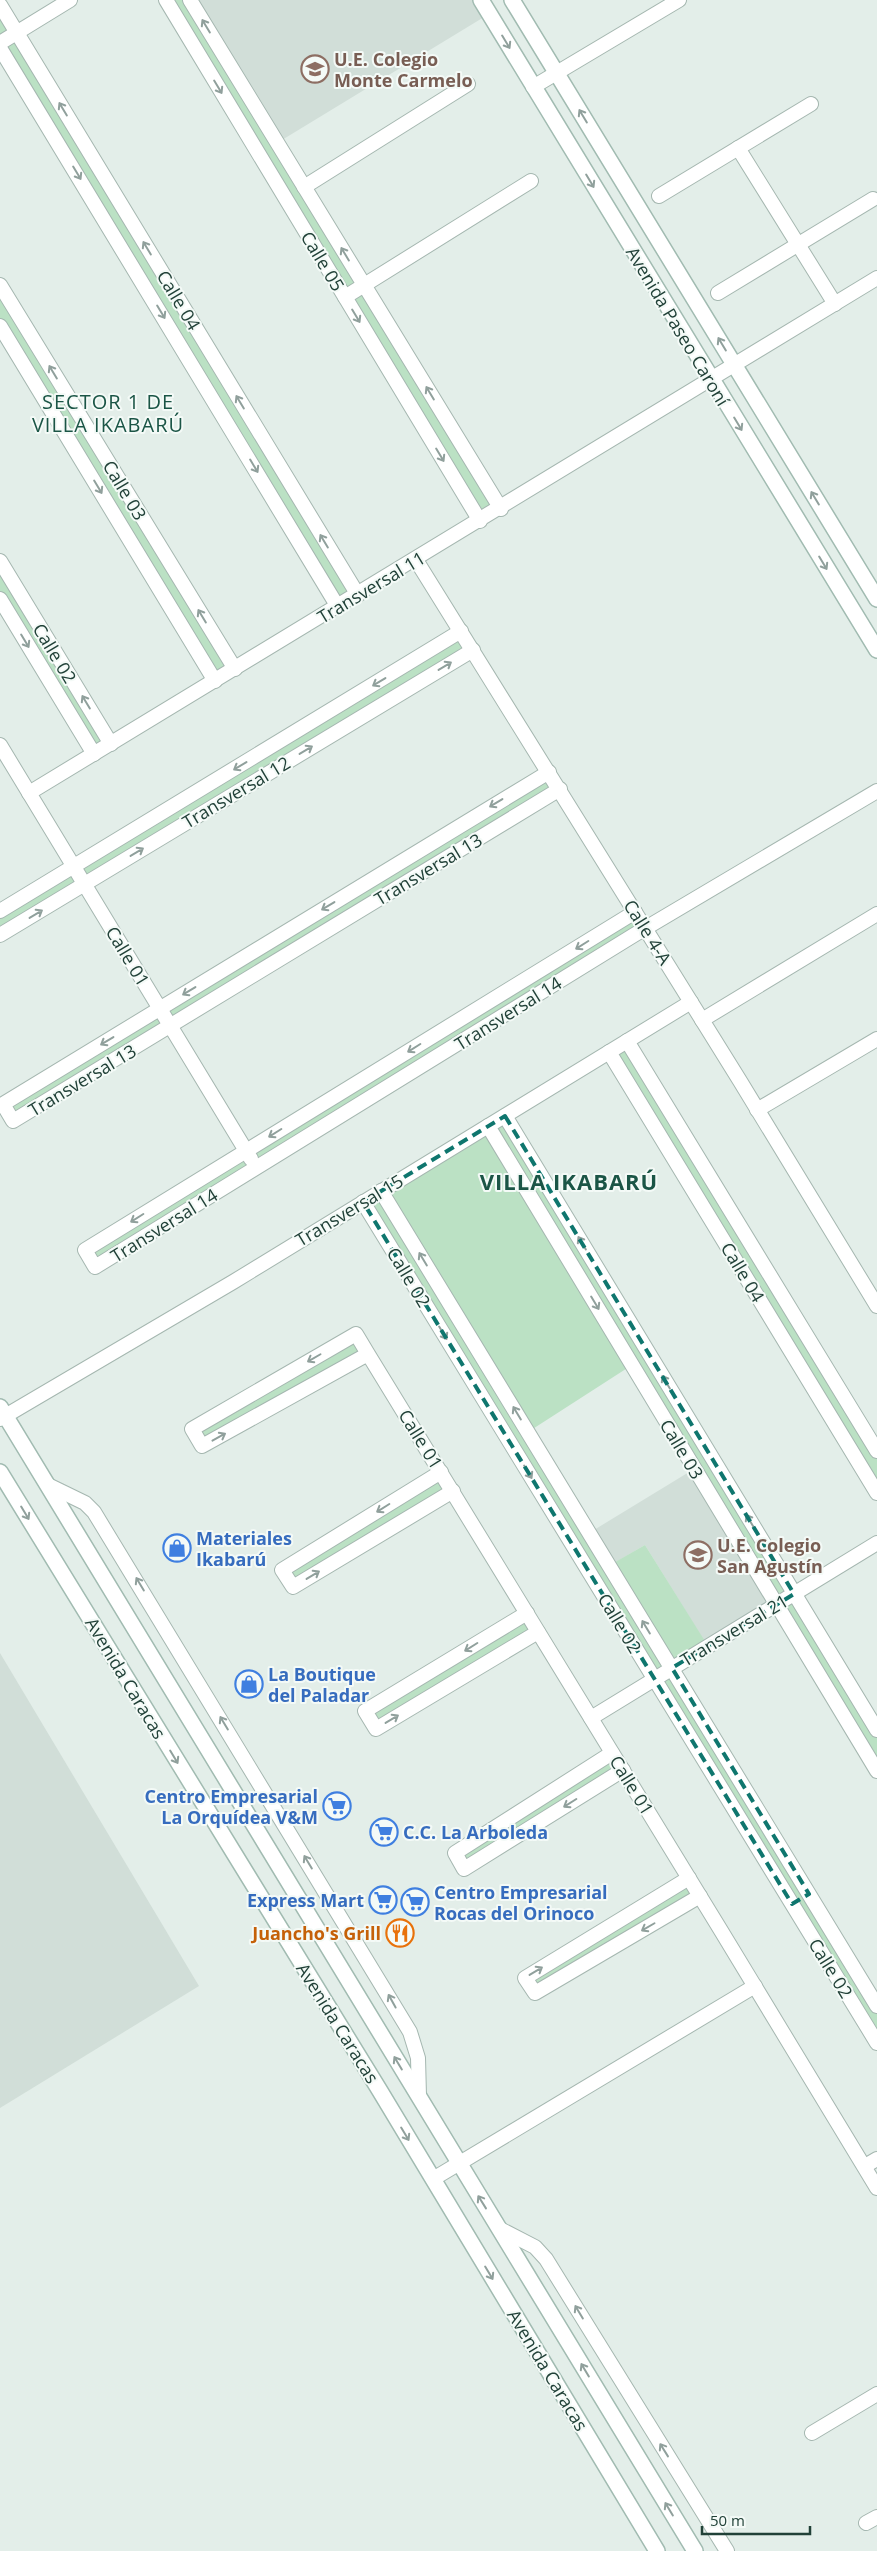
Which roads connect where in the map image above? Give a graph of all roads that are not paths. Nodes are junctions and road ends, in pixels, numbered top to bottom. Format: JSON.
{"nodes":[{"id":1,"x":70,"y":0,"type":"edge"},
{"id":2,"x":166,"y":0,"type":"edge"},
{"id":3,"x":190,"y":0,"type":"edge"},
{"id":4,"x":481,"y":0,"type":"edge"},
{"id":5,"x":512,"y":0,"type":"edge"},
{"id":6,"x":679,"y":0,"type":"edge"},
{"id":7,"x":0,"y":5,"type":"edge"},
{"id":8,"x":17,"y":33,"type":"junction"},
{"id":9,"x":0,"y":43,"type":"edge"},
{"id":10,"x":218,"y":45,"type":"junction"},
{"id":11,"x":0,"y":48,"type":"edge"},
{"id":12,"x":200,"y":56,"type":"junction"},
{"id":13,"x":557,"y":73,"type":"junction"},
{"id":14,"x":468,"y":84,"type":"dead end"},
{"id":15,"x":534,"y":87,"type":"junction"},
{"id":16,"x":812,"y":104,"type":"dead end"},
{"id":17,"x":738,"y":148,"type":"junction"},
{"id":18,"x":531,"y":181,"type":"dead end"},
{"id":19,"x":306,"y":190,"type":"junction"},
{"id":20,"x":659,"y":196,"type":"dead end"},
{"id":21,"x":873,"y":199,"type":"dead end"},
{"id":22,"x":290,"y":205,"type":"junction"},
{"id":23,"x":332,"y":234,"type":"junction"},
{"id":24,"x":314,"y":245,"type":"junction"},
{"id":25,"x":798,"y":245,"type":"junction"},
{"id":26,"x":877,"y":278,"type":"edge"},
{"id":27,"x":0,"y":286,"type":"edge"},
{"id":28,"x":364,"y":286,"type":"junction"},
{"id":29,"x":718,"y":293,"type":"dead end"},
{"id":30,"x":345,"y":297,"type":"junction"},
{"id":31,"x":835,"y":304,"type":"junction"},
{"id":32,"x":0,"y":326,"type":"edge"},
{"id":33,"x":735,"y":366,"type":"junction"},
{"id":34,"x":227,"y":380,"type":"junction"},
{"id":35,"x":712,"y":380,"type":"junction"},
{"id":36,"x":209,"y":392,"type":"junction"},
{"id":37,"x":99,"y":447,"type":"junction"},
{"id":38,"x":80,"y":459,"type":"junction"},
{"id":39,"x":501,"y":509,"type":"junction"},
{"id":40,"x":480,"y":521,"type":"junction"},
{"id":41,"x":166,"y":557,"type":"junction"},
{"id":42,"x":416,"y":560,"type":"junction"},
{"id":43,"x":0,"y":561,"type":"edge"},
{"id":44,"x":147,"y":569,"type":"junction"},
{"id":45,"x":358,"y":595,"type":"junction"},
{"id":46,"x":0,"y":599,"type":"edge"},
{"id":47,"x":877,"y":599,"type":"edge"},
{"id":48,"x":338,"y":607,"type":"junction"},
{"id":49,"x":461,"y":631,"type":"junction"},
{"id":50,"x":473,"y":650,"type":"junction"},
{"id":51,"x":877,"y":650,"type":"edge"},
{"id":52,"x":235,"y":669,"type":"junction"},
{"id":53,"x":215,"y":681,"type":"junction"},
{"id":54,"x":111,"y":744,"type":"junction"},
{"id":55,"x":0,"y":746,"type":"edge"},
{"id":56,"x":267,"y":750,"type":"junction"},
{"id":57,"x":94,"y":754,"type":"junction"},
{"id":58,"x":277,"y":768,"type":"junction"},
{"id":59,"x":549,"y":772,"type":"junction"},
{"id":60,"x":560,"y":789,"type":"junction"},
{"id":61,"x":877,"y":791,"type":"edge"},
{"id":62,"x":29,"y":793,"type":"junction"},
{"id":63,"x":74,"y":866,"type":"junction"},
{"id":64,"x":84,"y":884,"type":"junction"},
{"id":65,"x":351,"y":892,"type":"junction"},
{"id":66,"x":360,"y":910,"type":"junction"},
{"id":67,"x":0,"y":911,"type":"edge"},
{"id":68,"x":635,"y":912,"type":"junction"},
{"id":69,"x":877,"y":914,"type":"edge"},
{"id":70,"x":646,"y":929,"type":"junction"},
{"id":71,"x":0,"y":935,"type":"edge"},
{"id":72,"x":258,"y":948,"type":"junction"},
{"id":73,"x":268,"y":966,"type":"junction"},
{"id":74,"x":535,"y":974,"type":"junction"},
{"id":75,"x":544,"y":990,"type":"junction"},
{"id":76,"x":691,"y":1002,"type":"junction"},
{"id":77,"x":160,"y":1008,"type":"junction"},
{"id":78,"x":702,"y":1020,"type":"junction"},
{"id":79,"x":171,"y":1026,"type":"junction"},
{"id":80,"x":441,"y":1031,"type":"junction"},
{"id":81,"x":877,"y":1039,"type":"edge"},
{"id":82,"x":627,"y":1041,"type":"junction"},
{"id":83,"x":450,"y":1048,"type":"junction"},
{"id":84,"x":610,"y":1052,"type":"junction"},
{"id":85,"x":362,"y":1080,"type":"junction"},
{"id":86,"x":372,"y":1097,"type":"junction"},
{"id":87,"x":757,"y":1110,"type":"junction"},
{"id":88,"x":505,"y":1116,"type":"junction"},
{"id":89,"x":488,"y":1126,"type":"junction"},
{"id":90,"x":246,"y":1151,"type":"junction"},
{"id":91,"x":256,"y":1168,"type":"junction"},
{"id":92,"x":382,"y":1191,"type":"junction"},
{"id":93,"x":363,"y":1202,"type":"junction"},
{"id":94,"x":433,"y":1276,"type":"junction"},
{"id":95,"x":773,"y":1281,"type":"junction"},
{"id":96,"x":415,"y":1288,"type":"junction"},
{"id":97,"x":755,"y":1292,"type":"junction"},
{"id":98,"x":877,"y":1306,"type":"edge"},
{"id":99,"x":368,"y":1354,"type":"junction"},
{"id":100,"x":650,"y":1354,"type":"junction"},
{"id":101,"x":632,"y":1365,"type":"junction"},
{"id":102,"x":2,"y":1414,"type":"edge"},
{"id":103,"x":528,"y":1432,"type":"junction"},
{"id":104,"x":510,"y":1443,"type":"junction"},
{"id":105,"x":877,"y":1451,"type":"edge"},
{"id":106,"x":0,"y":1472,"type":"edge"},
{"id":107,"x":441,"y":1472,"type":"junction"},
{"id":108,"x":48,"y":1485,"type":"junction"},
{"id":109,"x":453,"y":1491,"type":"junction"},
{"id":110,"x":877,"y":1493,"type":"edge"},
{"id":111,"x":877,"y":1543,"type":"edge"},
{"id":112,"x":794,"y":1594,"type":"junction"},
{"id":113,"x":776,"y":1605,"type":"junction"},
{"id":114,"x":527,"y":1613,"type":"junction"},
{"id":115,"x":538,"y":1632,"type":"junction"},
{"id":116,"x":672,"y":1668,"type":"junction"},
{"id":117,"x":654,"y":1679,"type":"junction"},
{"id":118,"x":591,"y":1718,"type":"junction"},
{"id":119,"x":877,"y":1730,"type":"edge"},
{"id":120,"x":716,"y":1741,"type":"junction"},
{"id":121,"x":699,"y":1752,"type":"junction"},
{"id":122,"x":612,"y":1753,"type":"junction"},
{"id":123,"x":623,"y":1770,"type":"junction"},
{"id":124,"x":877,"y":1771,"type":"edge"},
{"id":125,"x":689,"y":1878,"type":"junction"},
{"id":126,"x":809,"y":1894,"type":"junction"},
{"id":127,"x":700,"y":1896,"type":"junction"},
{"id":128,"x":792,"y":1904,"type":"junction"},
{"id":129,"x":755,"y":1986,"type":"junction"},
{"id":130,"x":877,"y":2006,"type":"edge"},
{"id":131,"x":877,"y":2043,"type":"edge"},
{"id":132,"x":419,"y":2096,"type":"junction"},
{"id":133,"x":871,"y":2162,"type":"edge"},
{"id":134,"x":459,"y":2164,"type":"junction"},
{"id":135,"x":433,"y":2180,"type":"junction"},
{"id":136,"x":877,"y":2188,"type":"edge"},
{"id":137,"x":500,"y":2230,"type":"junction"},
{"id":138,"x":877,"y":2394,"type":"edge"},
{"id":139,"x":812,"y":2432,"type":"dead end"},
{"id":140,"x":657,"y":2551,"type":"edge"},
{"id":141,"x":695,"y":2551,"type":"edge"},
{"id":142,"x":727,"y":2551,"type":"edge"}],
"edges":[{"from":1,"to":8,"type":"street"},
{"from":2,"to":12,"type":"street","name":"Calle 05"},
{"from":10,"to":3,"type":"street","name":"Calle 05","one_way":true},
{"from":4,"to":15,"type":"street","name":"Avenida Paseo Caroní","one_way":true},
{"from":5,"to":13,"type":"street","name":"Avenida Paseo Caroní"},
{"from":6,"to":13,"type":"street"},
{"from":7,"to":8,"type":"street","name":"Calle 04"},
{"from":8,"to":9,"type":"street"},
{"from":34,"to":8,"type":"street","name":"Calle 04","one_way":true},
{"from":10,"to":12,"type":"street"},
{"from":10,"to":19,"type":"street","name":"Calle 05"},
{"from":11,"to":36,"type":"street","name":"Calle 04","one_way":true},
{"from":12,"to":22,"type":"street","name":"Calle 05","one_way":true},
{"from":13,"to":15,"type":"street"},
{"from":33,"to":13,"type":"street","name":"Avenida Paseo Caroní","one_way":true},
{"from":14,"to":19,"type":"street"},
{"from":15,"to":35,"type":"street","name":"Avenida Paseo Caroní","one_way":true},
{"from":16,"to":17,"type":"street"},
{"from":17,"to":20,"type":"street"},
{"from":17,"to":25,"type":"street"},
{"from":18,"to":28,"type":"street"},
{"from":19,"to":22,"type":"street"},
{"from":19,"to":23,"type":"street","name":"Calle 05"},
{"from":21,"to":25,"type":"street"},
{"from":22,"to":24,"type":"street","name":"Calle 05"},
{"from":23,"to":24,"type":"street"},
{"from":28,"to":23,"type":"street","name":"Calle 05","one_way":true},
{"from":24,"to":30,"type":"street","name":"Calle 05"},
{"from":25,"to":29,"type":"street"},
{"from":25,"to":31,"type":"street"},
{"from":26,"to":31,"type":"street","name":"Transversal 11"},
{"from":37,"to":27,"type":"street","name":"Calle 03","one_way":true},
{"from":28,"to":30,"type":"street"},
{"from":39,"to":28,"type":"street","name":"Calle 05","one_way":true},
{"from":30,"to":40,"type":"street","name":"Calle 05","one_way":true},
{"from":31,"to":33,"type":"street","name":"Transversal 11"},
{"from":32,"to":38,"type":"street","name":"Calle 03"},
{"from":33,"to":35,"type":"street","name":"Transversal 11"},
{"from":47,"to":33,"type":"street","name":"Avenida Paseo Caroní","one_way":true},
{"from":34,"to":36,"type":"street"},
{"from":45,"to":34,"type":"street","name":"Calle 04","one_way":true},
{"from":35,"to":39,"type":"street","name":"Transversal 11"},
{"from":35,"to":51,"type":"street","name":"Avenida Paseo Caroní","one_way":true},
{"from":36,"to":48,"type":"street","name":"Calle 04","one_way":true},
{"from":37,"to":38,"type":"street"},
{"from":37,"to":41,"type":"street","name":"Calle 03"},
{"from":38,"to":44,"type":"street","name":"Calle 03","one_way":true},
{"from":39,"to":40,"type":"street","name":"Transversal 11"},
{"from":40,"to":42,"type":"street","name":"Transversal 11"},
{"from":41,"to":44,"type":"street"},
{"from":52,"to":41,"type":"street","name":"Calle 03","one_way":true},
{"from":42,"to":45,"type":"street","name":"Transversal 11"},
{"from":42,"to":49,"type":"street","name":"Calle 4-A"},
{"from":54,"to":43,"type":"street","name":"Calle 02","one_way":true},
{"from":44,"to":53,"type":"street","name":"Calle 03"},
{"from":45,"to":48,"type":"street","name":"Transversal 11"},
{"from":46,"to":57,"type":"street","name":"Calle 02","one_way":true},
{"from":48,"to":52,"type":"street","name":"Transversal 11"},
{"from":49,"to":50,"type":"street","name":"Calle 4-A"},
{"from":49,"to":56,"type":"street","name":"Transversal 12","one_way":true},
{"from":58,"to":50,"type":"street","name":"Transversal 12","one_way":true},
{"from":50,"to":59,"type":"street","name":"Calle 4-A"},
{"from":52,"to":53,"type":"street","name":"Transversal 11"},
{"from":53,"to":54,"type":"street","name":"Transversal 11"},
{"from":54,"to":57,"type":"street","name":"Transversal 11"},
{"from":55,"to":62,"type":"street","name":"Calle 01"},
{"from":56,"to":58,"type":"street"},
{"from":56,"to":63,"type":"street","name":"Transversal 12","one_way":true},
{"from":57,"to":62,"type":"street","name":"Transversal 11"},
{"from":64,"to":58,"type":"street","name":"Transversal 12","one_way":true},
{"from":59,"to":60,"type":"street","name":"Calle 4-A"},
{"from":59,"to":65,"type":"street","name":"Transversal 13","one_way":true},
{"from":60,"to":66,"type":"street","name":"Transversal 13"},
{"from":60,"to":68,"type":"street","name":"Calle 4-A"},
{"from":61,"to":70,"type":"street","name":"Transversal 14"},
{"from":62,"to":63,"type":"street","name":"Calle 01"},
{"from":63,"to":64,"type":"street","name":"Calle 01"},
{"from":63,"to":67,"type":"street","name":"Transversal 12"},
{"from":71,"to":64,"type":"street","name":"Transversal 12","one_way":true},
{"from":64,"to":77,"type":"street","name":"Calle 01"},
{"from":65,"to":66,"type":"street"},
{"from":65,"to":72,"type":"street","name":"Transversal 13","one_way":true},
{"from":66,"to":73,"type":"street","name":"Transversal 13"},
{"from":68,"to":70,"type":"street","name":"Calle 4-A"},
{"from":68,"to":74,"type":"street","name":"Transversal 14","one_way":true},
{"from":69,"to":78,"type":"street"},
{"from":70,"to":75,"type":"street","name":"Transversal 14"},
{"from":70,"to":76,"type":"street","name":"Calle 4-A"},
{"from":72,"to":73,"type":"street"},
{"from":72,"to":77,"type":"street","name":"Transversal 13","one_way":true},
{"from":73,"to":79,"type":"street","name":"Transversal 13"},
{"from":74,"to":75,"type":"street"},
{"from":74,"to":80,"type":"street","name":"Transversal 14"},
{"from":75,"to":83,"type":"street","name":"Transversal 14"},
{"from":76,"to":78,"type":"street","name":"Calle 4-A"},
{"from":76,"to":82,"type":"street","name":"Transversal 15"},
{"from":77,"to":79,"type":"street","name":"Calle 01"},
{"from":77,"to":79,"type":"street","name":"Transversal 13","one_way":true},
{"from":78,"to":87,"type":"street","name":"Calle 4-A"},
{"from":79,"to":90,"type":"street","name":"Calle 01"},
{"from":80,"to":83,"type":"street"},
{"from":80,"to":85,"type":"street","name":"Transversal 14","one_way":true},
{"from":81,"to":87,"type":"street"},
{"from":82,"to":84,"type":"street","name":"Transversal 15"},
{"from":82,"to":95,"type":"street","name":"Calle 04"},
{"from":83,"to":86,"type":"street","name":"Transversal 14"},
{"from":84,"to":88,"type":"street","name":"Transversal 15"},
{"from":84,"to":97,"type":"street","name":"Calle 04"},
{"from":85,"to":86,"type":"street"},
{"from":85,"to":90,"type":"street","name":"Transversal 14","one_way":true},
{"from":86,"to":91,"type":"street","name":"Transversal 14"},
{"from":87,"to":98,"type":"street","name":"Calle 4-A"},
{"from":88,"to":89,"type":"street","name":"Transversal 15"},
{"from":100,"to":88,"type":"street","name":"Calle 03","one_way":true},
{"from":89,"to":92,"type":"street","name":"Transversal 15"},
{"from":89,"to":101,"type":"street","name":"Calle 03","one_way":true},
{"from":90,"to":91,"type":"street","name":"Calle 01"},
{"from":90,"to":91,"type":"street","name":"Transversal 14","one_way":true},
{"from":92,"to":93,"type":"street","name":"Transversal 15"},
{"from":94,"to":92,"type":"street","name":"Calle 02","one_way":true},
{"from":93,"to":96,"type":"street","name":"Calle 02"},
{"from":93,"to":102,"type":"street","name":"Transversal 15"},
{"from":94,"to":96,"type":"street"},
{"from":103,"to":94,"type":"street","name":"Calle 02","one_way":true},
{"from":95,"to":97,"type":"street"},
{"from":95,"to":105,"type":"street","name":"Calle 04"},
{"from":96,"to":104,"type":"street","name":"Calle 02","one_way":true},
{"from":97,"to":110,"type":"street","name":"Calle 04"},
{"from":99,"to":99,"type":"street","name":"Calle 01","one_way":true},
{"from":99,"to":107,"type":"street","name":"Calle 01"},
{"from":100,"to":101,"type":"street"},
{"from":112,"to":100,"type":"street","name":"Calle 03","one_way":true},
{"from":101,"to":113,"type":"street","name":"Calle 03"},
{"from":102,"to":108,"type":"street","name":"Avenida Caracas"},
{"from":103,"to":104,"type":"street"},
{"from":116,"to":103,"type":"street","name":"Calle 02","one_way":true},
{"from":104,"to":117,"type":"street","name":"Calle 02","one_way":true},
{"from":106,"to":135,"type":"street","name":"Avenida Caracas","one_way":true},
{"from":107,"to":109,"type":"street","name":"Calle 01"},
{"from":107,"to":109,"type":"street","one_way":true},
{"from":132,"to":108,"type":"street","name":"Avenida Caracas","one_way":true},
{"from":132,"to":108,"type":"street","name":"Avenida Caracas","one_way":true},
{"from":109,"to":114,"type":"street","name":"Calle 01"},
{"from":111,"to":112,"type":"street","name":"Transversal 21"},
{"from":112,"to":113,"type":"street","name":"Transversal 21"},
{"from":112,"to":119,"type":"street","name":"Calle 03"},
{"from":113,"to":116,"type":"street","name":"Transversal 21"},
{"from":113,"to":124,"type":"street","name":"Calle 03"},
{"from":114,"to":115,"type":"street","name":"Calle 01"},
{"from":114,"to":115,"type":"street","one_way":true},
{"from":115,"to":118,"type":"street","name":"Calle 01"},
{"from":116,"to":117,"type":"street","name":"Transversal 21"},
{"from":116,"to":120,"type":"street","name":"Calle 02"},
{"from":117,"to":118,"type":"street","name":"Transversal 21"},
{"from":117,"to":121,"type":"street","name":"Calle 02"},
{"from":118,"to":122,"type":"street","name":"Calle 01"},
{"from":120,"to":121,"type":"street"},
{"from":120,"to":126,"type":"street","name":"Calle 02"},
{"from":121,"to":128,"type":"street","name":"Calle 02"},
{"from":122,"to":123,"type":"street","name":"Calle 01"},
{"from":123,"to":122,"type":"street","one_way":true},
{"from":123,"to":125,"type":"street","name":"Calle 01"},
{"from":125,"to":127,"type":"street","name":"Calle 01"},
{"from":127,"to":125,"type":"street","one_way":true},
{"from":126,"to":128,"type":"street"},
{"from":126,"to":130,"type":"street","name":"Calle 02"},
{"from":127,"to":129,"type":"street","name":"Calle 01"},
{"from":128,"to":131,"type":"street","name":"Calle 02"},
{"from":129,"to":133,"type":"street","name":"Calle 01"},
{"from":129,"to":134,"type":"street"},
{"from":132,"to":134,"type":"street","name":"Avenida Caracas"},
{"from":133,"to":136,"type":"street","name":"Calle 01"},
{"from":134,"to":135,"type":"street"},
{"from":137,"to":134,"type":"street","name":"Avenida Caracas","one_way":true},
{"from":135,"to":140,"type":"street","name":"Avenida Caracas","one_way":true},
{"from":141,"to":137,"type":"street","name":"Avenida Caracas","one_way":true},
{"from":142,"to":137,"type":"street","one_way":true},
{"from":138,"to":139,"type":"street"}]}
